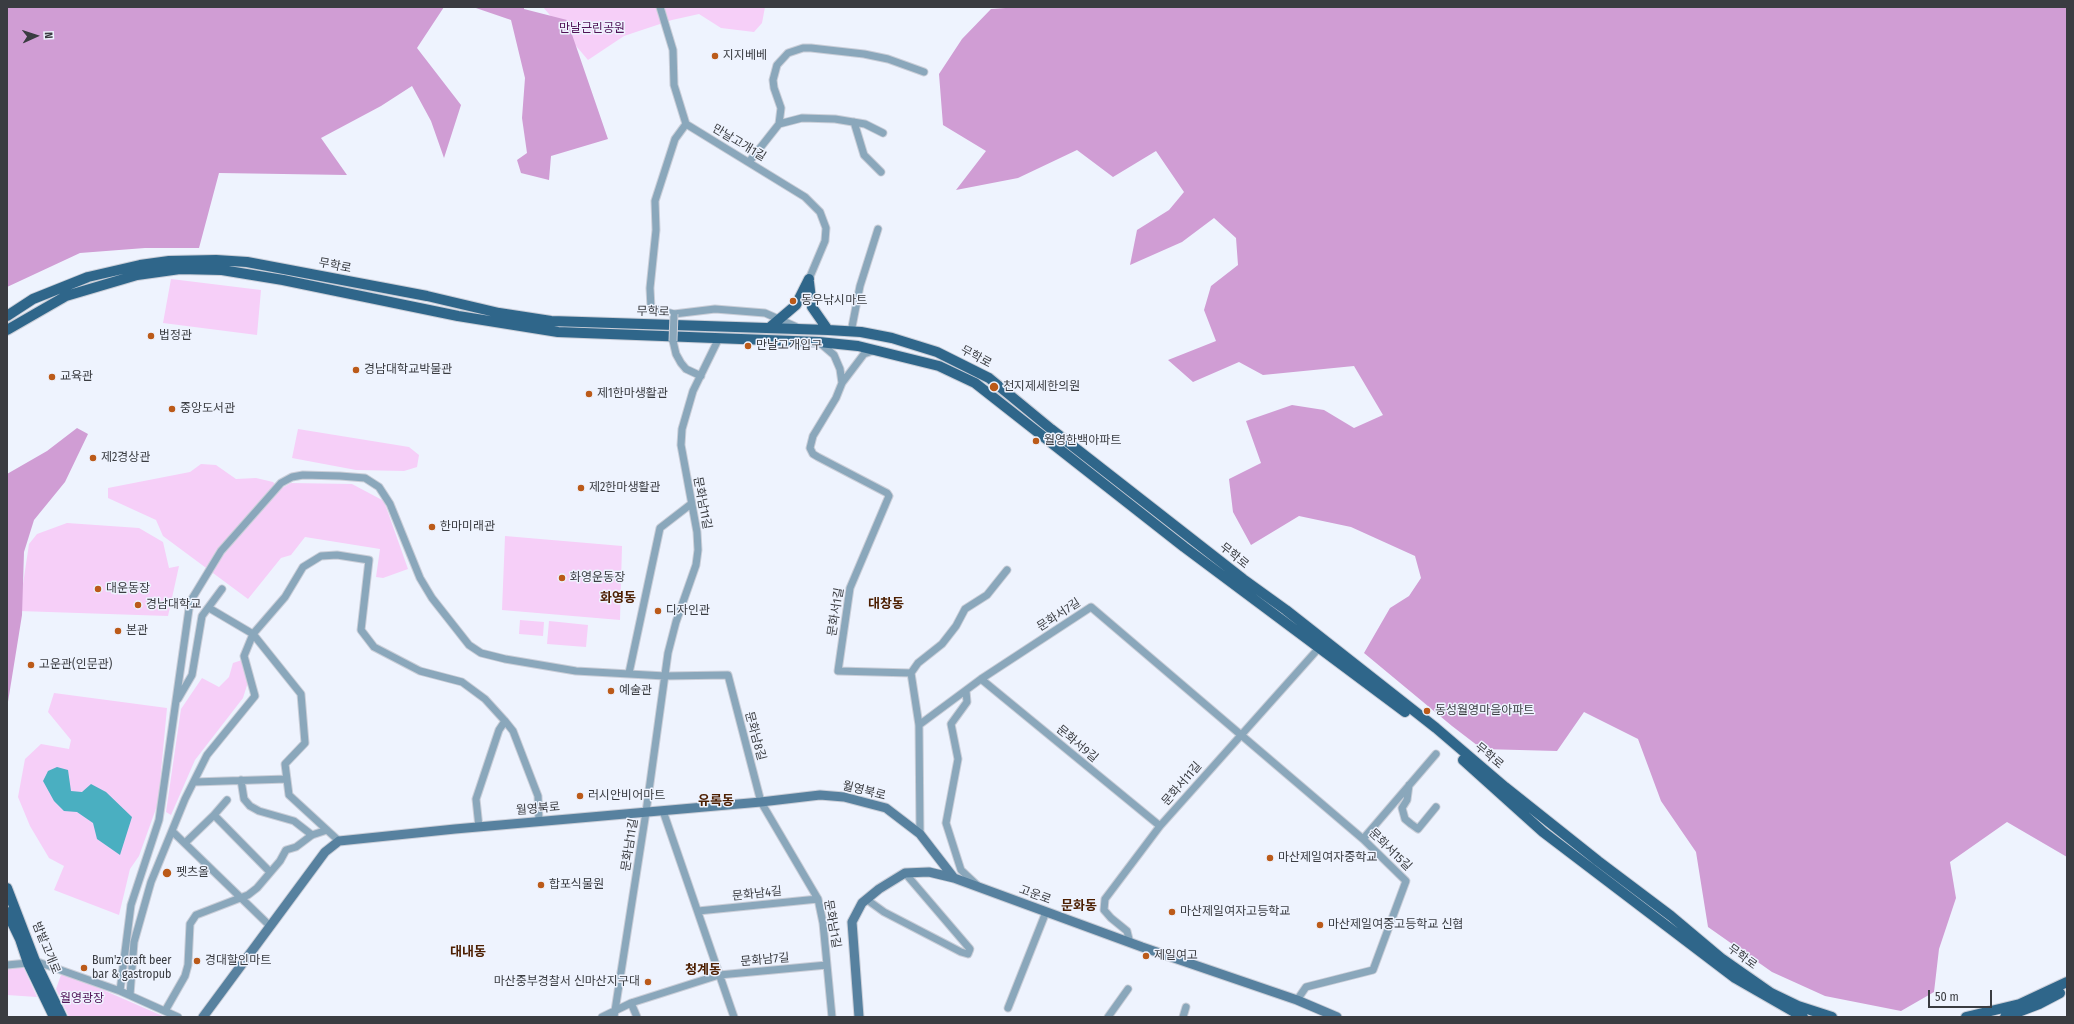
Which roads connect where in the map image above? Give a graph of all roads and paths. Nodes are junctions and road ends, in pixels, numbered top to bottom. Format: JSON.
{"nodes":[{"id":1,"x":660,"y":7,"type":"edge"},
{"id":2,"x":924,"y":72,"type":"dead end"},
{"id":3,"x":854,"y":122,"type":"junction"},
{"id":4,"x":686,"y":124,"type":"junction"},
{"id":5,"x":779,"y":124,"type":"junction"},
{"id":6,"x":883,"y":133,"type":"dead end"},
{"id":7,"x":749,"y":162,"type":"junction"},
{"id":8,"x":881,"y":172,"type":"dead end"},
{"id":9,"x":878,"y":229,"type":"dead end"},
{"id":10,"x":809,"y":278,"type":"junction"},
{"id":11,"x":674,"y":314,"type":"junction"},
{"id":12,"x":7,"y":316,"type":"edge"},
{"id":13,"x":780,"y":319,"type":"junction"},
{"id":14,"x":770,"y":328,"type":"junction"},
{"id":15,"x":801,"y":328,"type":"junction"},
{"id":16,"x":7,"y":330,"type":"edge"},
{"id":17,"x":828,"y":330,"type":"junction"},
{"id":18,"x":851,"y":332,"type":"junction"},
{"id":19,"x":719,"y":338,"type":"junction"},
{"id":20,"x":819,"y":342,"type":"junction"},
{"id":21,"x":875,"y":350,"type":"junction"},
{"id":22,"x":701,"y":376,"type":"junction"},
{"id":23,"x":842,"y":383,"type":"junction"},
{"id":24,"x":691,"y":504,"type":"junction"},
{"id":25,"x":1007,"y":570,"type":"dead end"},
{"id":26,"x":222,"y":589,"type":"dead end"},
{"id":27,"x":209,"y":608,"type":"junction"},
{"id":28,"x":253,"y":634,"type":"junction"},
{"id":29,"x":1318,"y":649,"type":"junction"},
{"id":30,"x":629,"y":673,"type":"junction"},
{"id":31,"x":911,"y":673,"type":"junction"},
{"id":32,"x":665,"y":676,"type":"junction"},
{"id":33,"x":981,"y":679,"type":"junction"},
{"id":34,"x":966,"y":691,"type":"junction"},
{"id":35,"x":176,"y":702,"type":"junction"},
{"id":36,"x":505,"y":721,"type":"junction"},
{"id":37,"x":918,"y":726,"type":"junction"},
{"id":38,"x":1240,"y":735,"type":"junction"},
{"id":39,"x":1436,"y":754,"type":"dead end"},
{"id":40,"x":287,"y":779,"type":"junction"},
{"id":41,"x":242,"y":780,"type":"junction"},
{"id":42,"x":194,"y":782,"type":"junction"},
{"id":43,"x":1410,"y":785,"type":"junction"},
{"id":44,"x":227,"y":800,"type":"dead end"},
{"id":45,"x":761,"y":802,"type":"junction"},
{"id":46,"x":1436,"y":807,"type":"dead end"},
{"id":47,"x":663,"y":811,"type":"junction"},
{"id":48,"x":646,"y":812,"type":"junction"},
{"id":49,"x":214,"y":815,"type":"junction"},
{"id":50,"x":540,"y":821,"type":"junction"},
{"id":51,"x":480,"y":826,"type":"junction"},
{"id":52,"x":1160,"y":826,"type":"junction"},
{"id":53,"x":327,"y":830,"type":"junction"},
{"id":54,"x":172,"y":831,"type":"junction"},
{"id":55,"x":920,"y":834,"type":"junction"},
{"id":56,"x":312,"y":835,"type":"junction"},
{"id":57,"x":1363,"y":839,"type":"junction"},
{"id":58,"x":339,"y":841,"type":"junction"},
{"id":59,"x":185,"y":843,"type":"junction"},
{"id":60,"x":270,"y":872,"type":"junction"},
{"id":61,"x":905,"y":873,"type":"junction"},
{"id":62,"x":954,"y":878,"type":"junction"},
{"id":63,"x":979,"y":886,"type":"junction"},
{"id":64,"x":7,"y":888,"type":"edge"},
{"id":65,"x":241,"y":898,"type":"junction"},
{"id":66,"x":818,"y":899,"type":"junction"},
{"id":67,"x":866,"y":899,"type":"junction"},
{"id":68,"x":698,"y":911,"type":"junction"},
{"id":69,"x":7,"y":912,"type":"edge"},
{"id":70,"x":1046,"y":912,"type":"junction"},
{"id":71,"x":270,"y":926,"type":"junction"},
{"id":72,"x":1130,"y":942,"type":"junction"},
{"id":73,"x":32,"y":962,"type":"junction"},
{"id":74,"x":7,"y":965,"type":"edge"},
{"id":75,"x":827,"y":965,"type":"junction"},
{"id":76,"x":719,"y":975,"type":"junction"},
{"id":77,"x":2067,"y":982,"type":"edge"},
{"id":78,"x":1128,"y":989,"type":"dead end"},
{"id":79,"x":2067,"y":989,"type":"edge"},
{"id":80,"x":120,"y":991,"type":"junction"},
{"id":81,"x":130,"y":995,"type":"junction"},
{"id":82,"x":1297,"y":1000,"type":"junction"},
{"id":83,"x":631,"y":1003,"type":"junction"},
{"id":84,"x":1186,"y":1007,"type":"dead end"},
{"id":85,"x":1008,"y":1008,"type":"dead end"},
{"id":86,"x":166,"y":1011,"type":"junction"},
{"id":87,"x":614,"y":1014,"type":"edge"},
{"id":88,"x":54,"y":1017,"type":"edge"},
{"id":89,"x":62,"y":1017,"type":"edge"},
{"id":90,"x":178,"y":1017,"type":"edge"},
{"id":91,"x":203,"y":1017,"type":"edge"},
{"id":92,"x":602,"y":1017,"type":"edge"},
{"id":93,"x":636,"y":1017,"type":"edge"},
{"id":94,"x":734,"y":1017,"type":"edge"},
{"id":95,"x":832,"y":1017,"type":"edge"},
{"id":96,"x":859,"y":1017,"type":"edge"},
{"id":97,"x":1108,"y":1017,"type":"edge"},
{"id":98,"x":1183,"y":1017,"type":"edge"},
{"id":99,"x":1337,"y":1017,"type":"edge"},
{"id":100,"x":1803,"y":1017,"type":"edge"},
{"id":101,"x":1832,"y":1017,"type":"edge"},
{"id":102,"x":1966,"y":1017,"type":"edge"},
{"id":103,"x":2005,"y":1017,"type":"edge"}],
"edges":[{"from":1,"to":4,"type":"street"},
{"from":2,"to":5,"type":"street"},
{"from":3,"to":5,"type":"street"},
{"from":3,"to":6,"type":"street"},
{"from":3,"to":8,"type":"street"},
{"from":4,"to":7,"type":"street","name":"만날고개1길"},
{"from":4,"to":11,"type":"street"},
{"from":5,"to":7,"type":"street"},
{"from":7,"to":10,"type":"street","name":"만날고개1길"},
{"from":9,"to":18,"type":"street"},
{"from":10,"to":13,"type":"main road"},
{"from":10,"to":17,"type":"main road"},
{"from":11,"to":13,"type":"street"},
{"from":11,"to":22,"type":"street","bridge":true},
{"from":12,"to":14,"type":"main road","name":"무학로"},
{"from":13,"to":14,"type":"main road"},
{"from":13,"to":15,"type":"street"},
{"from":14,"to":15,"type":"main road","name":"무학로"},
{"from":15,"to":17,"type":"main road","name":"무학로"},
{"from":16,"to":19,"type":"main road","name":"무학로"},
{"from":17,"to":18,"type":"main road","name":"무학로"},
{"from":18,"to":101,"type":"main road","name":"무학로"},
{"from":19,"to":20,"type":"main road","name":"무학로"},
{"from":19,"to":22,"type":"street","name":"문화남11길"},
{"from":20,"to":21,"type":"main road","name":"무학로"},
{"from":20,"to":23,"type":"street"},
{"from":21,"to":23,"type":"street","name":"문화서1길"},
{"from":21,"to":29,"type":"main road","name":"무학로"},
{"from":22,"to":24,"type":"street","name":"문화남11길"},
{"from":23,"to":31,"type":"street","name":"문화서1길"},
{"from":24,"to":30,"type":"street"},
{"from":24,"to":32,"type":"street","name":"문화남11길"},
{"from":25,"to":31,"type":"street"},
{"from":26,"to":27,"type":"street"},
{"from":27,"to":28,"type":"street"},
{"from":27,"to":35,"type":"street"},
{"from":28,"to":36,"type":"street"},
{"from":28,"to":40,"type":"street"},
{"from":28,"to":42,"type":"street"},
{"from":29,"to":38,"type":"street","name":"문화서11길"},
{"from":29,"to":100,"type":"main road","name":"무학로"},
{"from":30,"to":32,"type":"street"},
{"from":30,"to":35,"type":"street"},
{"from":31,"to":37,"type":"street"},
{"from":32,"to":45,"type":"street","name":"문화남8길"},
{"from":32,"to":48,"type":"street","name":"문화남11길"},
{"from":33,"to":34,"type":"street","name":"문화서7길"},
{"from":33,"to":38,"type":"street","name":"문화서7길"},
{"from":33,"to":52,"type":"street","name":"문화서9길"},
{"from":34,"to":37,"type":"street","name":"문화서7길"},
{"from":34,"to":63,"type":"street"},
{"from":35,"to":80,"type":"street"},
{"from":36,"to":50,"type":"street"},
{"from":36,"to":51,"type":"street"},
{"from":37,"to":55,"type":"street"},
{"from":38,"to":52,"type":"street","name":"문화서11길"},
{"from":38,"to":57,"type":"street","name":"문화서15길"},
{"from":39,"to":43,"type":"street"},
{"from":40,"to":41,"type":"street"},
{"from":40,"to":53,"type":"street"},
{"from":41,"to":42,"type":"street"},
{"from":41,"to":56,"type":"street"},
{"from":42,"to":54,"type":"street"},
{"from":43,"to":46,"type":"street"},
{"from":43,"to":57,"type":"street"},
{"from":44,"to":49,"type":"street"},
{"from":45,"to":47,"type":"main road","name":"월영북로"},
{"from":45,"to":55,"type":"main road","name":"월영북로"},
{"from":45,"to":66,"type":"street","name":"문화남1길"},
{"from":47,"to":48,"type":"main road","name":"월영북로"},
{"from":47,"to":68,"type":"street"},
{"from":48,"to":50,"type":"main road","name":"월영북로"},
{"from":48,"to":87,"type":"street","name":"문화남11길"},
{"from":49,"to":59,"type":"street"},
{"from":49,"to":60,"type":"street"},
{"from":50,"to":51,"type":"main road","name":"월영북로"},
{"from":51,"to":58,"type":"main road","name":"월영북로"},
{"from":52,"to":72,"type":"street","name":"문화서11길"},
{"from":53,"to":56,"type":"street"},
{"from":53,"to":58,"type":"street"},
{"from":54,"to":59,"type":"street"},
{"from":54,"to":81,"type":"street"},
{"from":55,"to":62,"type":"main road","name":"월영북로"},
{"from":56,"to":60,"type":"street"},
{"from":57,"to":82,"type":"street","name":"문화서15길"},
{"from":58,"to":71,"type":"main road"},
{"from":59,"to":65,"type":"street"},
{"from":60,"to":65,"type":"street"},
{"from":61,"to":62,"type":"main road","name":"고운로"},
{"from":61,"to":67,"type":"main road"},
{"from":61,"to":67,"type":"street"},
{"from":62,"to":63,"type":"main road","name":"고운로"},
{"from":63,"to":70,"type":"main road","name":"고운로"},
{"from":64,"to":73,"type":"main road","name":"밤밭고개로"},
{"from":65,"to":71,"type":"street"},
{"from":65,"to":86,"type":"street"},
{"from":66,"to":68,"type":"street","name":"문화남4길"},
{"from":66,"to":75,"type":"street","name":"문화남1길"},
{"from":67,"to":96,"type":"main road"},
{"from":68,"to":76,"type":"street"},
{"from":69,"to":73,"type":"main road","name":"밤밭고개로"},
{"from":70,"to":72,"type":"main road","name":"고운로"},
{"from":70,"to":85,"type":"street"},
{"from":71,"to":91,"type":"main road"},
{"from":72,"to":82,"type":"main road","name":"고운로"},
{"from":73,"to":74,"type":"street","name":"밤밭고개로"},
{"from":73,"to":80,"type":"street"},
{"from":73,"to":88,"type":"main road","name":"밤밭고개로"},
{"from":73,"to":89,"type":"main road","name":"밤밭고개로"},
{"from":75,"to":76,"type":"street","name":"문화남7길"},
{"from":75,"to":95,"type":"street","name":"문화남1길"},
{"from":76,"to":83,"type":"street","name":"문화남7길"},
{"from":76,"to":94,"type":"street"},
{"from":77,"to":102,"type":"main road"},
{"from":78,"to":97,"type":"street"},
{"from":79,"to":103,"type":"main road"},
{"from":80,"to":81,"type":"street"},
{"from":81,"to":86,"type":"street"},
{"from":82,"to":99,"type":"main road","name":"고운로"},
{"from":83,"to":87,"type":"street","name":"문화남7길"},
{"from":83,"to":93,"type":"street"},
{"from":84,"to":98,"type":"street"},
{"from":86,"to":90,"type":"street"},
{"from":87,"to":92,"type":"street","name":"문화남7길"}]}
